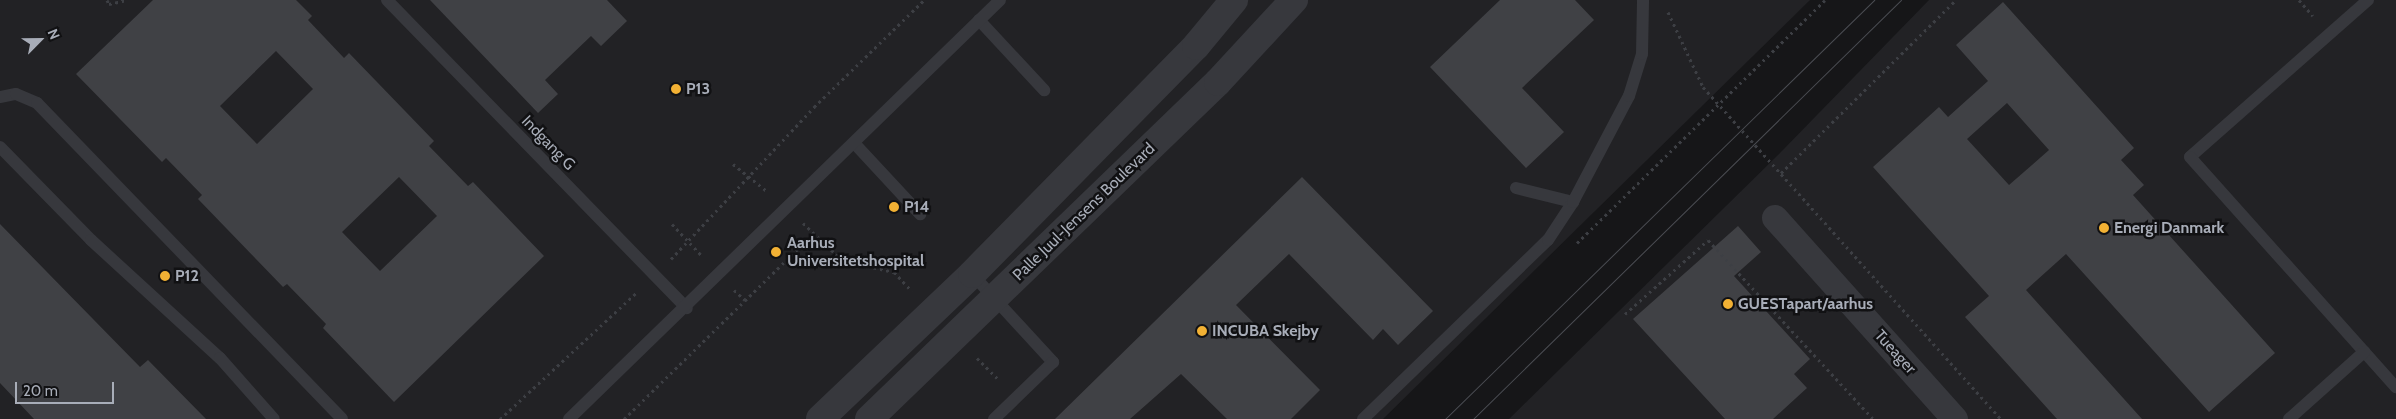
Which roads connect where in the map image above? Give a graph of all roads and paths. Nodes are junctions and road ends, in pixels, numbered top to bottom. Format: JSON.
{"nodes":[{"id":1,"x":107,"y":0,"type":"edge"},
{"id":2,"x":126,"y":0,"type":"edge"},
{"id":3,"x":387,"y":0,"type":"edge"},
{"id":4,"x":924,"y":0,"type":"edge"},
{"id":5,"x":1000,"y":0,"type":"edge"},
{"id":6,"x":1234,"y":0,"type":"edge"},
{"id":7,"x":1294,"y":0,"type":"edge"},
{"id":8,"x":1825,"y":0,"type":"edge"},
{"id":9,"x":1956,"y":0,"type":"edge"},
{"id":10,"x":2368,"y":0,"type":"edge"},
{"id":11,"x":1644,"y":2,"type":"edge"},
{"id":12,"x":979,"y":20,"type":"junction"},
{"id":13,"x":1044,"y":90,"type":"dead end"},
{"id":14,"x":0,"y":98,"type":"edge"},
{"id":15,"x":1721,"y":106,"type":"junction"},
{"id":16,"x":855,"y":144,"type":"junction"},
{"id":17,"x":0,"y":147,"type":"edge"},
{"id":18,"x":733,"y":164,"type":"dead end"},
{"id":19,"x":1781,"y":173,"type":"junction"},
{"id":20,"x":750,"y":178,"type":"junction"},
{"id":21,"x":1516,"y":188,"type":"dead end"},
{"id":22,"x":1573,"y":202,"type":"junction"},
{"id":23,"x":788,"y":209,"type":"junction"},
{"id":24,"x":920,"y":214,"type":"dead end"},
{"id":25,"x":1776,"y":218,"type":"dead end"},
{"id":26,"x":814,"y":234,"type":"junction"},
{"id":27,"x":1574,"y":245,"type":"dead end"},
{"id":28,"x":972,"y":274,"type":"junction"},
{"id":29,"x":655,"y":275,"type":"junction"},
{"id":30,"x":995,"y":300,"type":"junction"},
{"id":31,"x":687,"y":308,"type":"junction"},
{"id":32,"x":933,"y":312,"type":"junction"},
{"id":33,"x":1625,"y":314,"type":"dead end"},
{"id":34,"x":956,"y":336,"type":"junction"},
{"id":35,"x":2364,"y":352,"type":"junction"},
{"id":36,"x":2396,"y":387,"type":"edge"},
{"id":37,"x":1016,"y":398,"type":"junction"},
{"id":38,"x":274,"y":419,"type":"edge"},
{"id":39,"x":342,"y":419,"type":"edge"},
{"id":40,"x":500,"y":419,"type":"edge"},
{"id":41,"x":570,"y":419,"type":"edge"},
{"id":42,"x":624,"y":419,"type":"edge"},
{"id":43,"x":820,"y":419,"type":"edge"},
{"id":44,"x":869,"y":419,"type":"edge"},
{"id":45,"x":994,"y":419,"type":"edge"},
{"id":46,"x":1363,"y":419,"type":"edge"},
{"id":47,"x":1873,"y":419,"type":"edge"},
{"id":48,"x":1954,"y":419,"type":"edge"},
{"id":49,"x":2001,"y":419,"type":"edge"},
{"id":50,"x":2290,"y":419,"type":"edge"}],
"edges":[{"from":1,"to":2,"type":"path"},
{"from":3,"to":29,"type":"lane","name":"Indgang G"},
{"from":4,"to":20,"type":"path"},
{"from":5,"to":12,"type":"lane"},
{"from":6,"to":28,"type":"street","name":"Palle Juul-Jensens Boulevard"},
{"from":7,"to":30,"type":"street","name":"Palle Juul-Jensens Boulevard"},
{"from":8,"to":15,"type":"path"},
{"from":9,"to":19,"type":"path"},
{"from":10,"to":35,"type":"lane"},
{"from":11,"to":15,"type":"path"},
{"from":11,"to":22,"type":"lane"},
{"from":12,"to":13,"type":"lane"},
{"from":12,"to":16,"type":"lane"},
{"from":14,"to":39,"type":"lane"},
{"from":15,"to":19,"type":"path"},
{"from":15,"to":27,"type":"path"},
{"from":16,"to":23,"type":"lane"},
{"from":16,"to":24,"type":"lane"},
{"from":17,"to":38,"type":"lane"},
{"from":18,"to":20,"type":"path"},
{"from":19,"to":49,"type":"path"},
{"from":20,"to":23,"type":"path"},
{"from":20,"to":29,"type":"path"},
{"from":21,"to":22,"type":"lane"},
{"from":22,"to":46,"type":"lane"},
{"from":23,"to":26,"type":"path"},
{"from":23,"to":31,"type":"lane"},
{"from":25,"to":48,"type":"street","name":"Tueager"},
{"from":26,"to":32,"type":"path"},
{"from":26,"to":42,"type":"path"},
{"from":28,"to":30,"type":"lane"},
{"from":28,"to":32,"type":"street","name":"Palle Juul-Jensens Boulevard"},
{"from":29,"to":31,"type":"lane","name":"Indgang G"},
{"from":29,"to":40,"type":"path"},
{"from":30,"to":34,"type":"street","name":"Palle Juul-Jensens Boulevard"},
{"from":30,"to":37,"type":"lane"},
{"from":31,"to":41,"type":"lane"},
{"from":32,"to":43,"type":"street","name":"Palle Juul-Jensens Boulevard"},
{"from":33,"to":47,"type":"path"},
{"from":34,"to":37,"type":"path"},
{"from":34,"to":44,"type":"street","name":"Palle Juul-Jensens Boulevard"},
{"from":35,"to":36,"type":"lane"},
{"from":35,"to":50,"type":"lane"},
{"from":37,"to":45,"type":"lane"}]}
